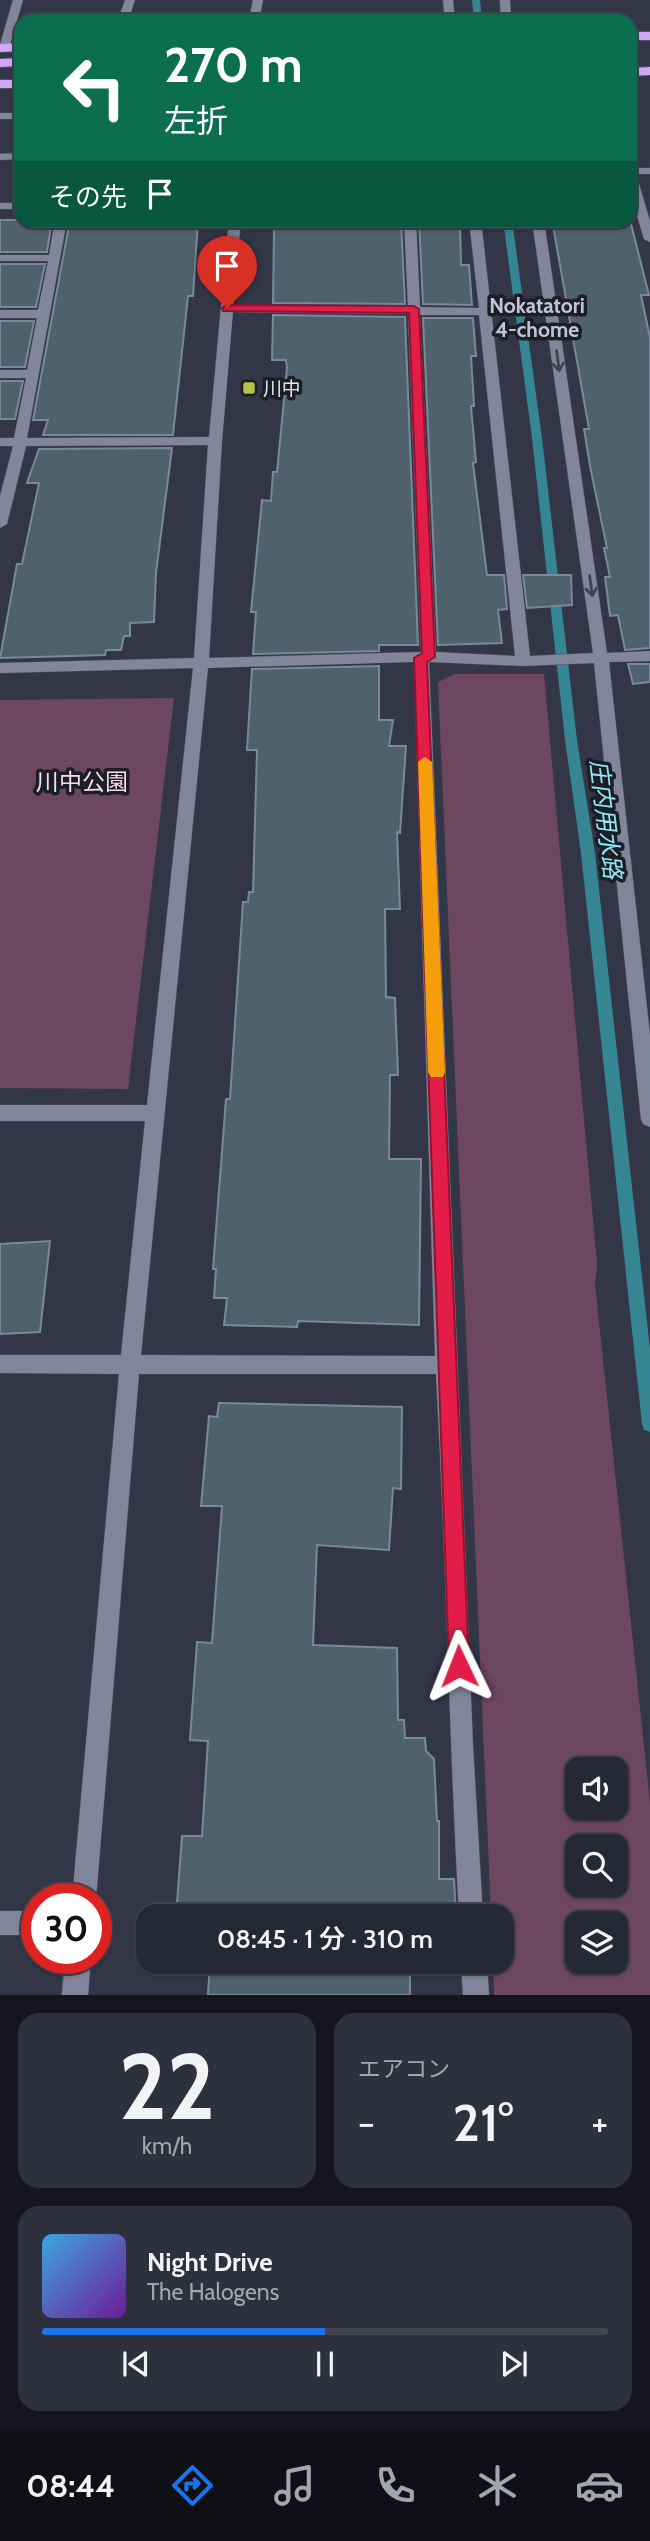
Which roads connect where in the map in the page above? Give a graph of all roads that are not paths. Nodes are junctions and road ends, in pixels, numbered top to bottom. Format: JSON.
{"nodes":[{"id":1,"x":18,"y":0,"type":"edge"},
{"id":2,"x":2,"y":48,"type":"edge"},
{"id":3,"x":637,"y":195,"type":"edge"},
{"id":4,"x":60,"y":228,"type":"edge"},
{"id":5,"x":234,"y":228,"type":"edge"},
{"id":6,"x":410,"y":228,"type":"edge"},
{"id":7,"x":476,"y":228,"type":"edge"},
{"id":8,"x":539,"y":228,"type":"edge"},
{"id":9,"x":650,"y":239,"type":"edge"},
{"id":10,"x":0,"y":258,"type":"edge"},
{"id":11,"x":54,"y":258,"type":"junction"},
{"id":12,"x":227,"y":308,"type":"junction"},
{"id":13,"x":414,"y":309,"type":"junction"},
{"id":14,"x":487,"y":313,"type":"junction"},
{"id":15,"x":0,"y":314,"type":"edge"},
{"id":16,"x":43,"y":314,"type":"junction"},
{"id":17,"x":0,"y":374,"type":"edge"},
{"id":18,"x":31,"y":374,"type":"junction"},
{"id":19,"x":215,"y":441,"type":"junction"},
{"id":20,"x":0,"y":442,"type":"edge"},
{"id":21,"x":20,"y":442,"type":"junction"},
{"id":22,"x":0,"y":524,"type":"edge"},
{"id":23,"x":650,"y":656,"type":"edge"},
{"id":24,"x":425,"y":658,"type":"junction"},
{"id":25,"x":601,"y":659,"type":"junction"},
{"id":26,"x":529,"y":661,"type":"junction"},
{"id":27,"x":201,"y":662,"type":"junction"},
{"id":28,"x":0,"y":668,"type":"edge"},
{"id":29,"x":156,"y":1112,"type":"junction"},
{"id":30,"x":0,"y":1113,"type":"edge"},
{"id":31,"x":650,"y":1119,"type":"edge"},
{"id":32,"x":130,"y":1363,"type":"junction"},
{"id":33,"x":0,"y":1364,"type":"edge"},
{"id":34,"x":446,"y":1365,"type":"junction"},
{"id":35,"x":85,"y":1883,"type":"edge"},
{"id":36,"x":470,"y":1904,"type":"edge"},
{"id":37,"x":0,"y":1923,"type":"edge"},
{"id":38,"x":21,"y":1923,"type":"edge"},
{"id":39,"x":77,"y":1974,"type":"edge"},
{"id":40,"x":475,"y":1974,"type":"edge"},
{"id":41,"x":75,"y":1995,"type":"edge"},
{"id":42,"x":476,"y":1995,"type":"edge"}],
"edges":[{"from":1,"to":2,"type":"street"},
{"from":3,"to":9,"type":"street"},
{"from":4,"to":11,"type":"street"},
{"from":5,"to":12,"type":"street"},
{"from":6,"to":13,"type":"street"},
{"from":7,"to":14,"type":"street"},
{"from":8,"to":25,"type":"street","one_way":true},
{"from":10,"to":11,"type":"street"},
{"from":11,"to":16,"type":"street"},
{"from":12,"to":13,"type":"street"},
{"from":12,"to":19,"type":"street"},
{"from":13,"to":14,"type":"street"},
{"from":13,"to":24,"type":"street"},
{"from":14,"to":26,"type":"street"},
{"from":15,"to":16,"type":"street"},
{"from":16,"to":18,"type":"street"},
{"from":17,"to":18,"type":"street"},
{"from":18,"to":21,"type":"street"},
{"from":19,"to":21,"type":"street"},
{"from":19,"to":27,"type":"street"},
{"from":20,"to":21,"type":"street"},
{"from":21,"to":22,"type":"street"},
{"from":23,"to":25,"type":"street"},
{"from":24,"to":26,"type":"street"},
{"from":24,"to":27,"type":"street"},
{"from":24,"to":34,"type":"street"},
{"from":25,"to":26,"type":"street"},
{"from":25,"to":31,"type":"street"},
{"from":27,"to":28,"type":"street"},
{"from":27,"to":29,"type":"street"},
{"from":29,"to":30,"type":"street"},
{"from":29,"to":32,"type":"street"},
{"from":32,"to":33,"type":"street"},
{"from":32,"to":34,"type":"street"},
{"from":32,"to":35,"type":"street"},
{"from":34,"to":36,"type":"street"},
{"from":37,"to":38,"type":"street"},
{"from":39,"to":41,"type":"street"},
{"from":40,"to":42,"type":"street"}]}
